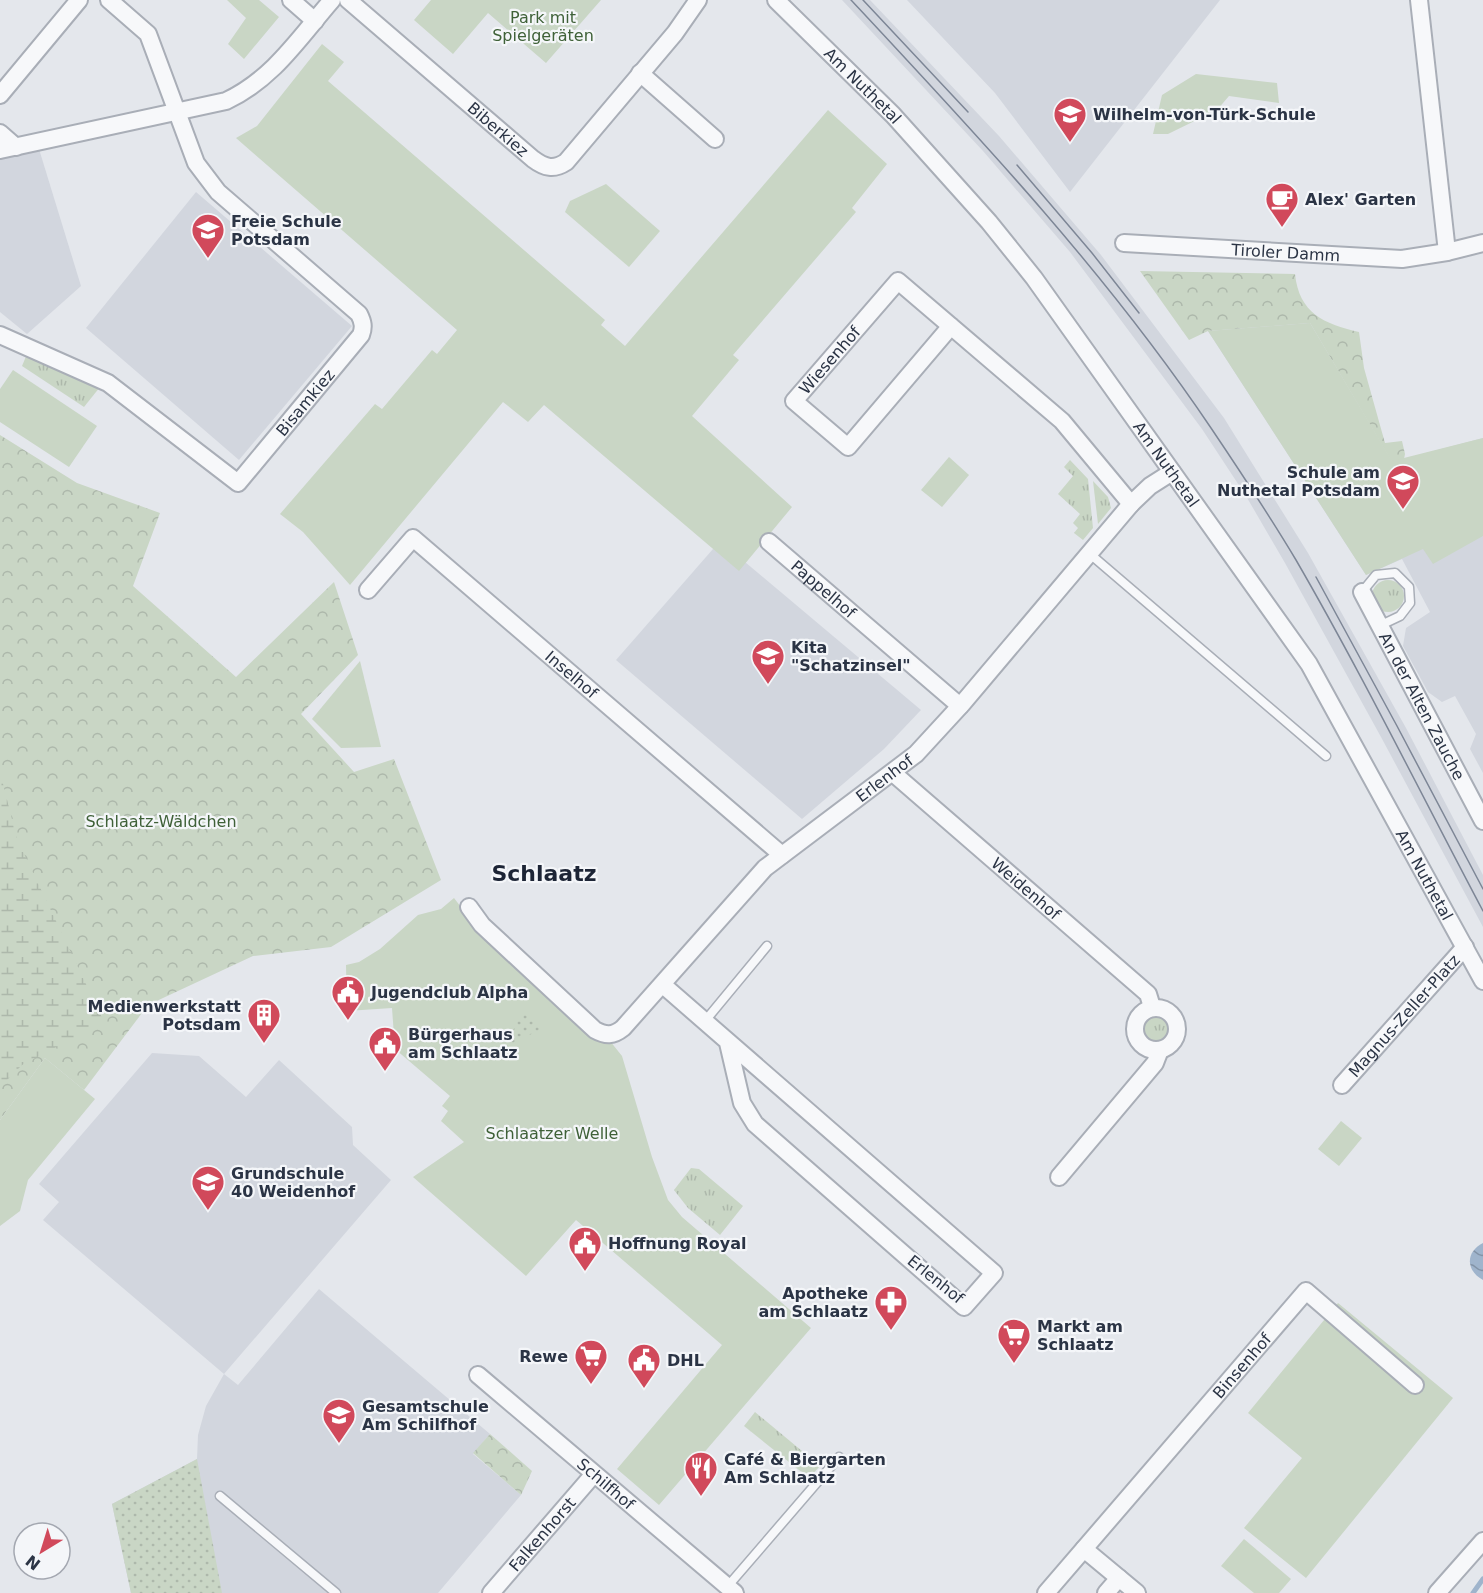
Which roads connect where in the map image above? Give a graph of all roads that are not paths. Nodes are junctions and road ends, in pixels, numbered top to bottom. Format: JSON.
{"nodes":[{"id":1,"x":79,"y":0,"type":"edge"},
{"id":2,"x":109,"y":0,"type":"edge"},
{"id":3,"x":291,"y":0,"type":"edge"},
{"id":4,"x":332,"y":0,"type":"edge"},
{"id":5,"x":348,"y":0,"type":"edge"},
{"id":6,"x":698,"y":0,"type":"edge"},
{"id":7,"x":776,"y":0,"type":"edge"},
{"id":8,"x":1419,"y":0,"type":"edge"},
{"id":9,"x":315,"y":21,"type":"junction"},
{"id":10,"x":640,"y":73,"type":"junction"},
{"id":11,"x":5,"y":89,"type":"edge"},
{"id":12,"x":178,"y":111,"type":"junction"},
{"id":13,"x":0,"y":133,"type":"edge"},
{"id":14,"x":715,"y":139,"type":"dead end"},
{"id":15,"x":8,"y":148,"type":"edge"},
{"id":16,"x":1124,"y":243,"type":"dead end"},
{"id":17,"x":1483,"y":243,"type":"edge"},
{"id":18,"x":1447,"y":252,"type":"junction"},
{"id":19,"x":951,"y":326,"type":"junction"},
{"id":20,"x":0,"y":335,"type":"edge"},
{"id":21,"x":1172,"y":472,"type":"junction"},
{"id":22,"x":1131,"y":504,"type":"junction"},
{"id":23,"x":769,"y":542,"type":"dead end"},
{"id":24,"x":1090,"y":554,"type":"junction"},
{"id":25,"x":368,"y":590,"type":"dead end"},
{"id":26,"x":1362,"y":592,"type":"joint"},
{"id":27,"x":1381,"y":625,"type":"junction"},
{"id":28,"x":960,"y":706,"type":"junction"},
{"id":29,"x":1326,"y":756,"type":"dead end"},
{"id":30,"x":893,"y":773,"type":"junction"},
{"id":31,"x":1483,"y":821,"type":"edge"},
{"id":32,"x":782,"y":855,"type":"junction"},
{"id":33,"x":469,"y":907,"type":"dead end"},
{"id":34,"x":767,"y":946,"type":"dead end"},
{"id":35,"x":1466,"y":948,"type":"junction"},
{"id":36,"x":1483,"y":981,"type":"edge"},
{"id":37,"x":663,"y":985,"type":"junction"},
{"id":38,"x":1152,"y":1007,"type":"junction"},
{"id":39,"x":705,"y":1021,"type":"junction"},
{"id":40,"x":728,"y":1043,"type":"junction"},
{"id":41,"x":1160,"y":1050,"type":"junction"},
{"id":42,"x":1342,"y":1085,"type":"dead end"},
{"id":43,"x":1059,"y":1177,"type":"dead end"},
{"id":44,"x":478,"y":1375,"type":"dead end"},
{"id":45,"x":1415,"y":1385,"type":"dead end"},
{"id":46,"x":839,"y":1457,"type":"dead end"},
{"id":47,"x":593,"y":1475,"type":"junction"},
{"id":48,"x":220,"y":1496,"type":"dead end"},
{"id":49,"x":1483,"y":1541,"type":"edge"},
{"id":50,"x":1084,"y":1548,"type":"junction"},
{"id":51,"x":1119,"y":1578,"type":"junction"},
{"id":52,"x":731,"y":1590,"type":"edge"},
{"id":53,"x":336,"y":1593,"type":"edge"},
{"id":54,"x":491,"y":1593,"type":"edge"},
{"id":55,"x":1046,"y":1593,"type":"edge"},
{"id":56,"x":1106,"y":1593,"type":"edge"},
{"id":57,"x":1137,"y":1593,"type":"edge"},
{"id":58,"x":1437,"y":1593,"type":"edge"}],
"edges":[{"from":1,"to":11,"type":"street"},
{"from":2,"to":12,"type":"street"},
{"from":3,"to":9,"type":"street"},
{"from":4,"to":9,"type":"street"},
{"from":5,"to":10,"type":"street","name":"Biberkiez"},
{"from":6,"to":10,"type":"street","name":"Biberkiez"},
{"from":7,"to":21,"type":"street","name":"Am Nuthetal"},
{"from":8,"to":18,"type":"street"},
{"from":9,"to":12,"type":"street"},
{"from":10,"to":14,"type":"street"},
{"from":12,"to":15,"type":"street"},
{"from":12,"to":20,"type":"street","name":"Bisamkiez"},
{"from":13,"to":15,"type":"street"},
{"from":16,"to":18,"type":"street","name":"Tiroler Damm"},
{"from":17,"to":18,"type":"street","name":"Tiroler Damm"},
{"from":19,"to":19,"type":"street","name":"Wiesenhof"},
{"from":19,"to":22,"type":"street","name":"Wiesenhof"},
{"from":21,"to":22,"type":"street","name":"Erlenhof"},
{"from":21,"to":35,"type":"street","name":"Am Nuthetal"},
{"from":22,"to":24,"type":"street","name":"Erlenhof"},
{"from":23,"to":28,"type":"street","name":"Pappelhof"},
{"from":24,"to":28,"type":"street","name":"Erlenhof"},
{"from":24,"to":29,"type":"lane"},
{"from":25,"to":32,"type":"street","name":"Inselhof"},
{"from":26,"to":27,"type":"street","name":"An der Alten Zauche"},
{"from":26,"to":27,"type":"lane"},
{"from":27,"to":31,"type":"street","name":"An der Alten Zauche"},
{"from":28,"to":30,"type":"street","name":"Erlenhof"},
{"from":30,"to":32,"type":"street","name":"Erlenhof"},
{"from":30,"to":38,"type":"street","name":"Weidenhof"},
{"from":32,"to":37,"type":"street","name":"Erlenhof"},
{"from":33,"to":37,"type":"street","name":"Erlenhof"},
{"from":34,"to":39,"type":"lane"},
{"from":35,"to":36,"type":"street","name":"Am Nuthetal"},
{"from":35,"to":42,"type":"street","name":"Magnus-Zeller-Platz"},
{"from":37,"to":39,"type":"street","name":"Erlenhof"},
{"from":38,"to":41,"type":"street","name":"Weidenhof"},
{"from":38,"to":41,"type":"street"},
{"from":39,"to":40,"type":"street","name":"Erlenhof"},
{"from":40,"to":40,"type":"street","name":"Erlenhof"},
{"from":41,"to":43,"type":"street","name":"Weidenhof"},
{"from":44,"to":47,"type":"street","name":"Schilfhof"},
{"from":45,"to":50,"type":"street","name":"Binsenhof"},
{"from":46,"to":52,"type":"lane"},
{"from":47,"to":52,"type":"street","name":"Schilfhof"},
{"from":47,"to":54,"type":"street","name":"Falkenhorst"},
{"from":48,"to":53,"type":"lane"},
{"from":49,"to":58,"type":"street"},
{"from":50,"to":51,"type":"street"},
{"from":50,"to":55,"type":"street","name":"Binsenhof"},
{"from":51,"to":56,"type":"street"},
{"from":51,"to":57,"type":"street"}]}
